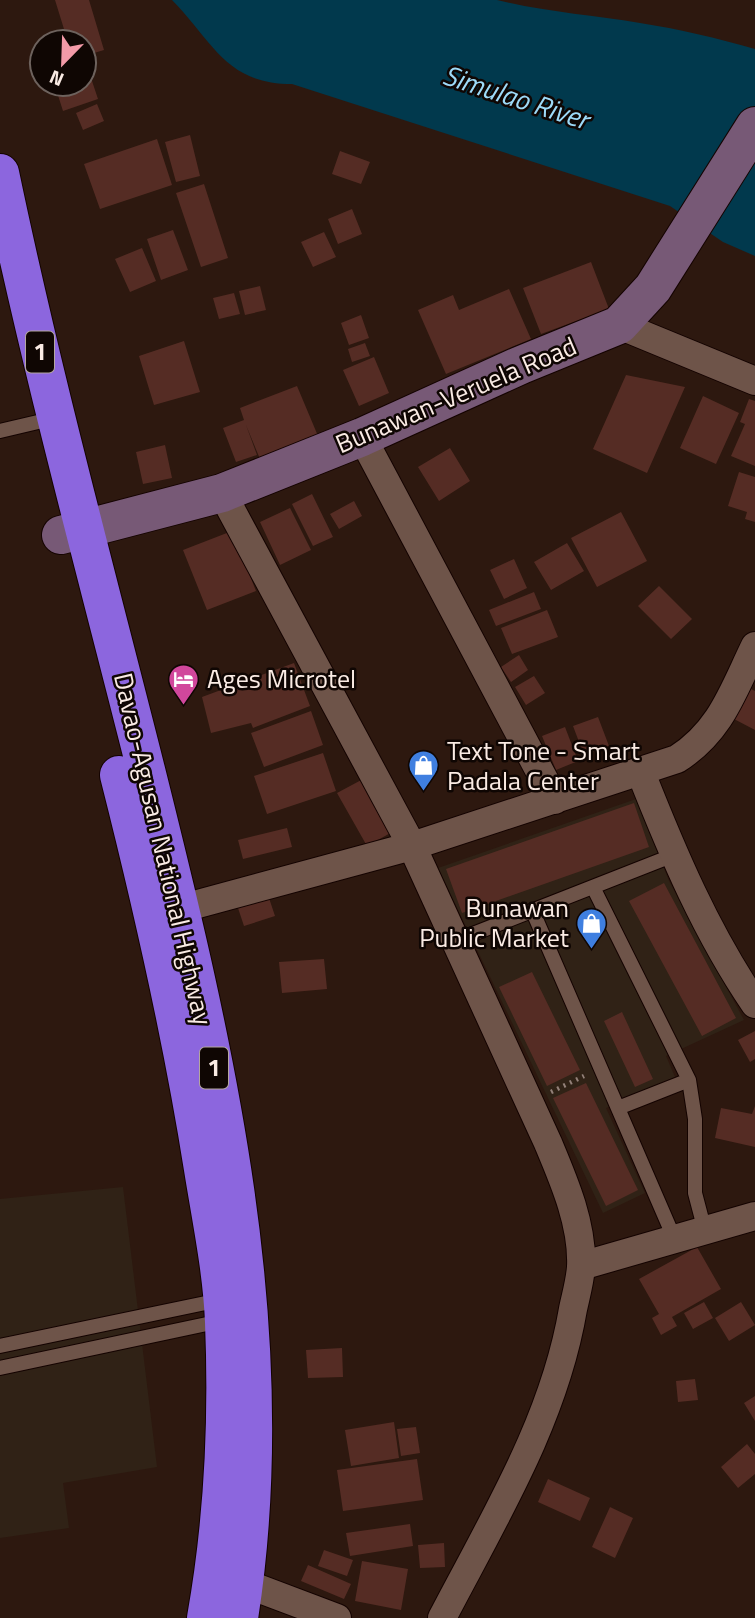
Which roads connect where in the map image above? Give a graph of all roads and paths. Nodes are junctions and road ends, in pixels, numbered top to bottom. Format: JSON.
{"nodes":[{"id":1,"x":755,"y":126,"type":"edge"},
{"id":2,"x":0,"y":173,"type":"edge"},
{"id":3,"x":0,"y":297,"type":"edge"},
{"id":4,"x":619,"y":326,"type":"junction"},
{"id":5,"x":755,"y":381,"type":"edge"},
{"id":6,"x":29,"y":424,"type":"edge"},
{"id":7,"x":362,"y":437,"type":"junction"},
{"id":8,"x":222,"y":493,"type":"junction"},
{"id":9,"x":73,"y":532,"type":"junction"},
{"id":10,"x":755,"y":646,"type":"edge"},
{"id":11,"x":641,"y":773,"type":"junction"},
{"id":12,"x":555,"y":800,"type":"junction"},
{"id":13,"x":412,"y":846,"type":"junction"},
{"id":14,"x":674,"y":855,"type":"junction"},
{"id":15,"x":593,"y":887,"type":"junction"},
{"id":16,"x":167,"y":912,"type":"junction"},
{"id":17,"x":533,"y":912,"type":"junction"},
{"id":18,"x":456,"y":941,"type":"junction"},
{"id":19,"x":755,"y":1004,"type":"edge"},
{"id":20,"x":601,"y":1068,"type":"junction"},
{"id":21,"x":689,"y":1080,"type":"junction"},
{"id":22,"x":530,"y":1102,"type":"junction"},
{"id":23,"x":618,"y":1108,"type":"junction"},
{"id":24,"x":755,"y":1216,"type":"edge"},
{"id":25,"x":705,"y":1231,"type":"junction"},
{"id":26,"x":675,"y":1240,"type":"junction"},
{"id":27,"x":581,"y":1266,"type":"junction"},
{"id":28,"x":237,"y":1308,"type":"junction"},
{"id":29,"x":0,"y":1346,"type":"edge"},
{"id":30,"x":0,"y":1368,"type":"edge"},
{"id":31,"x":231,"y":1542,"type":"junction"},
{"id":32,"x":242,"y":1601,"type":"edge"},
{"id":33,"x":206,"y":1618,"type":"edge"},
{"id":34,"x":337,"y":1618,"type":"edge"},
{"id":35,"x":442,"y":1618,"type":"edge"}],
"edges":[{"from":1,"to":4,"type":"main road","name":"Bunawan-Veruela Road"},
{"from":2,"to":6,"type":"highway","name":"Davao-Agusan National Highway","number":"1"},
{"from":3,"to":6,"type":"highway","name":"Davao-Agusan National Highway","number":"1"},
{"from":4,"to":5,"type":"street"},
{"from":4,"to":7,"type":"main road","name":"Bunawan-Veruela Road"},
{"from":6,"to":9,"type":"highway","name":"Davao-Agusan National Highway","number":"1"},
{"from":7,"to":8,"type":"main road","name":"Bunawan-Veruela Road"},
{"from":7,"to":12,"type":"street"},
{"from":8,"to":9,"type":"main road","name":"Bunawan-Veruela Road"},
{"from":8,"to":13,"type":"street"},
{"from":9,"to":16,"type":"highway","name":"Davao-Agusan National Highway","number":"1"},
{"from":10,"to":11,"type":"street"},
{"from":11,"to":12,"type":"street"},
{"from":11,"to":14,"type":"street"},
{"from":12,"to":13,"type":"street"},
{"from":13,"to":16,"type":"street"},
{"from":13,"to":18,"type":"street"},
{"from":14,"to":15,"type":"lane"},
{"from":14,"to":19,"type":"street"},
{"from":15,"to":17,"type":"lane"},
{"from":15,"to":21,"type":"lane"},
{"from":16,"to":28,"type":"highway","name":"Davao-Agusan National Highway","number":"1"},
{"from":17,"to":18,"type":"lane"},
{"from":17,"to":20,"type":"lane"},
{"from":18,"to":22,"type":"street"},
{"from":20,"to":22,"type":"path"},
{"from":20,"to":23,"type":"lane"},
{"from":21,"to":23,"type":"lane"},
{"from":21,"to":25,"type":"lane"},
{"from":22,"to":27,"type":"street"},
{"from":23,"to":26,"type":"lane"},
{"from":24,"to":25,"type":"street"},
{"from":25,"to":26,"type":"street"},
{"from":26,"to":27,"type":"street"},
{"from":27,"to":35,"type":"street"},
{"from":28,"to":29,"type":"lane"},
{"from":28,"to":30,"type":"lane"},
{"from":28,"to":31,"type":"highway","name":"Davao-Agusan National Highway","number":"1"},
{"from":31,"to":32,"type":"highway","name":"Davao-Agusan National Highway","number":"1"},
{"from":31,"to":33,"type":"highway","name":"Davao-Agusan National Highway","number":"1"},
{"from":32,"to":34,"type":"street"}]}
